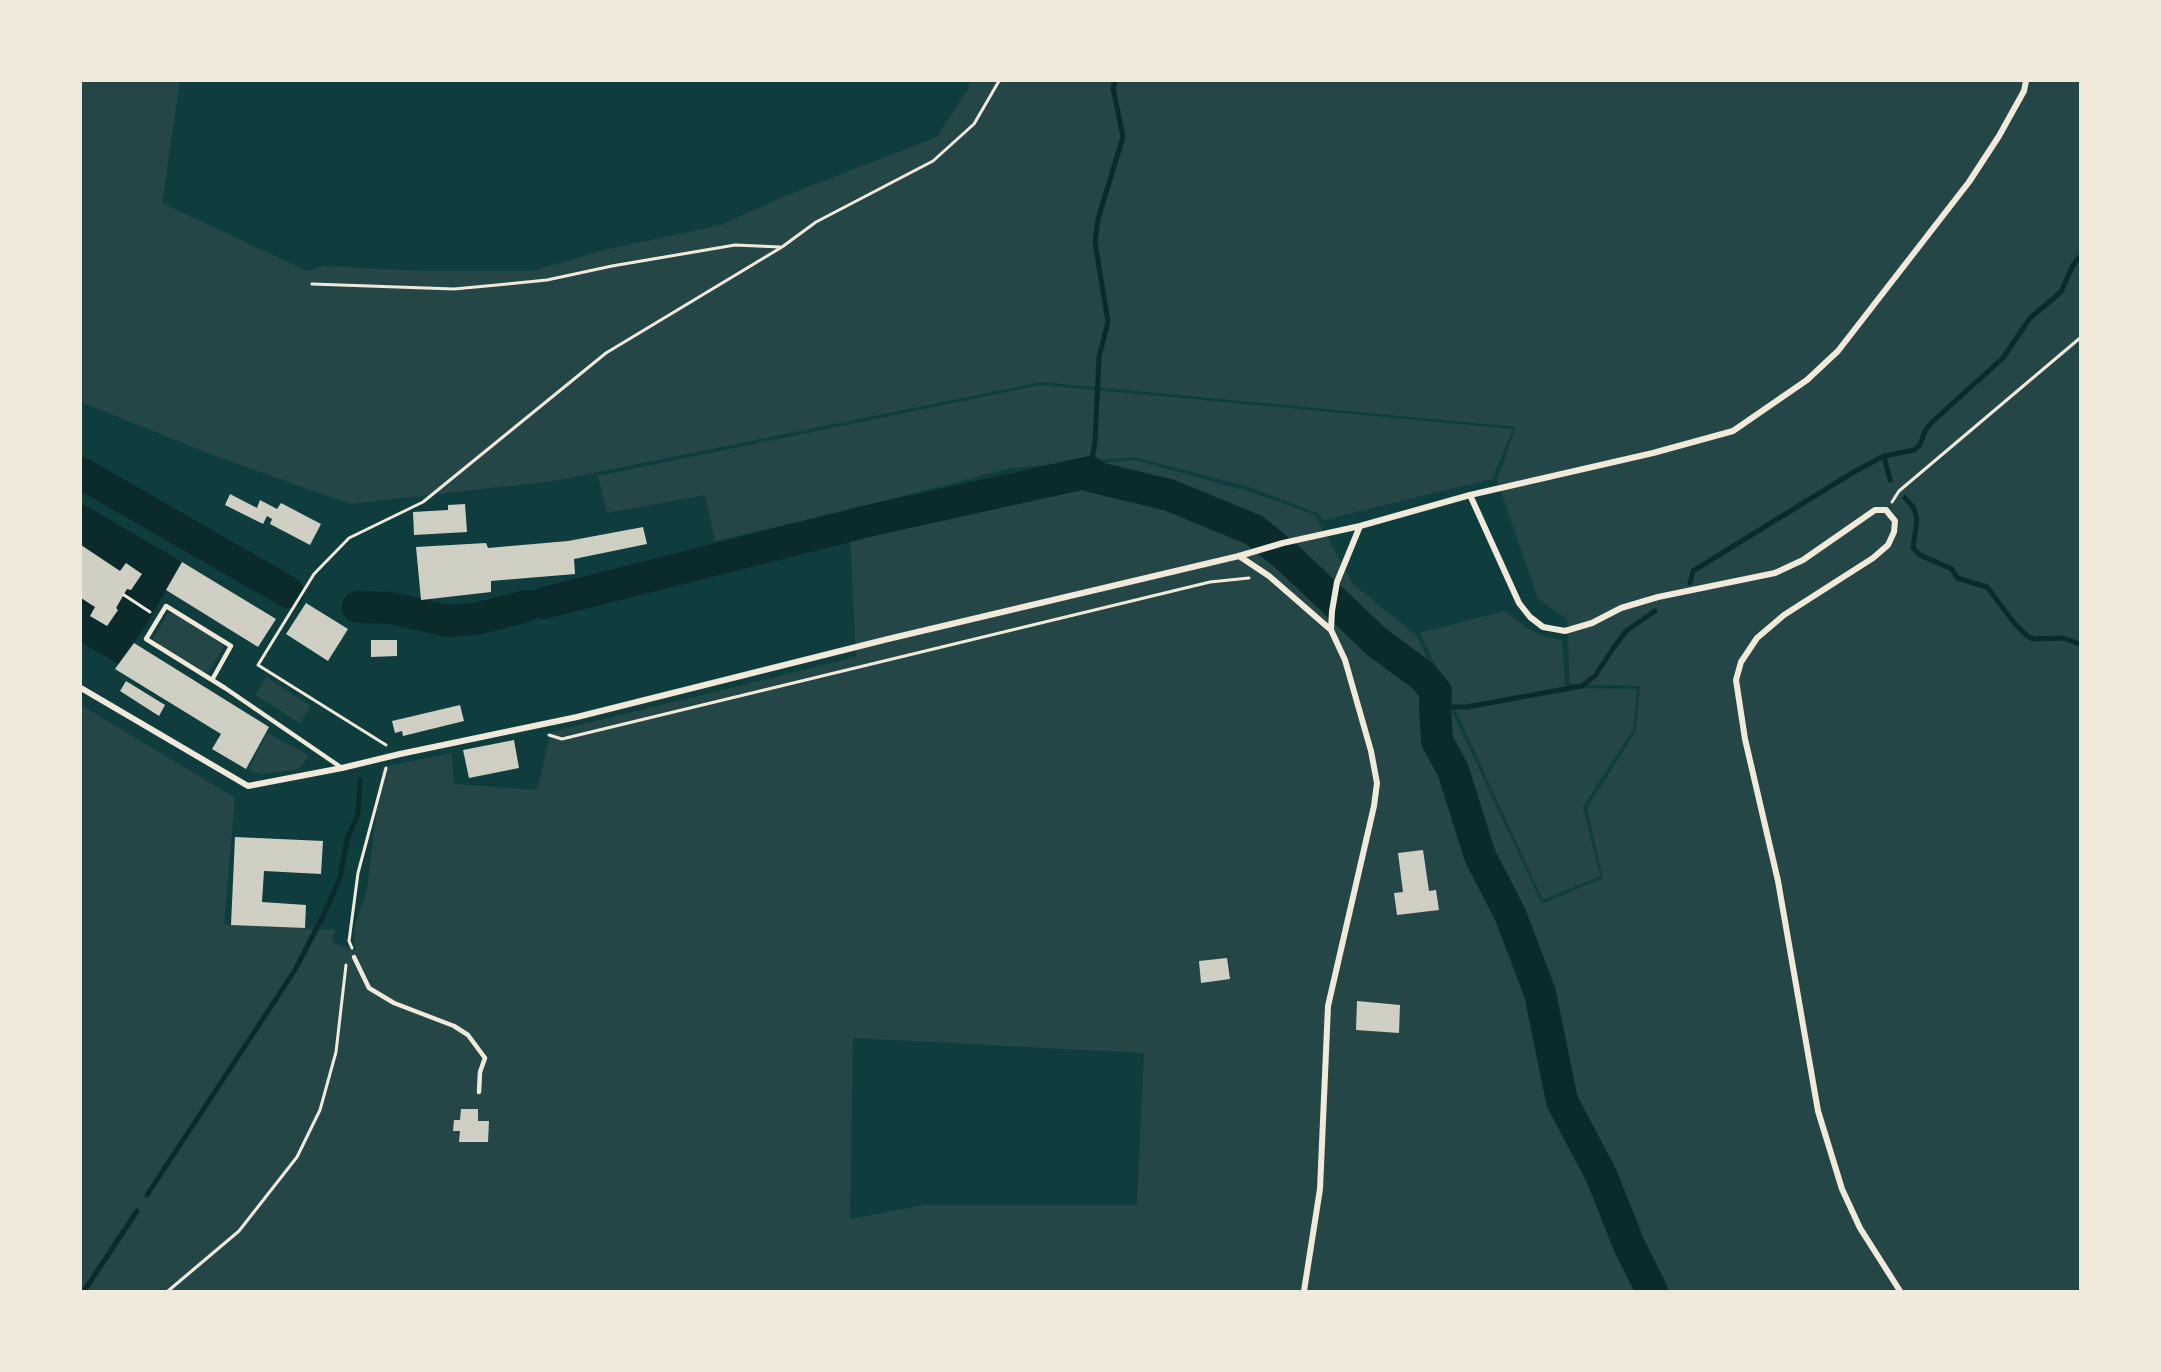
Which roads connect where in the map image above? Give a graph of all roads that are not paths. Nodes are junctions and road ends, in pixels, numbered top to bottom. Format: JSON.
{"nodes":[{"id":1,"x":2026,"y":81,"type":"edge"},
{"id":2,"x":1470,"y":495,"type":"junction"},
{"id":3,"x":1360,"y":526,"type":"junction"},
{"id":4,"x":1239,"y":556,"type":"junction"},
{"id":5,"x":1332,"y":630,"type":"junction"},
{"id":6,"x":212,"y":680,"type":"junction"},
{"id":7,"x":81,"y":688,"type":"edge"},
{"id":8,"x":342,"y":768,"type":"junction"},
{"id":9,"x":354,"y":957,"type":"road end"},
{"id":10,"x":479,"y":1092,"type":"dead end"},
{"id":11,"x":1304,"y":1291,"type":"edge"},
{"id":12,"x":1900,"y":1291,"type":"edge"}],
"edges":[{"from":1,"to":2,"type":"street"},
{"from":2,"to":3,"type":"street"},
{"from":2,"to":12,"type":"street"},
{"from":3,"to":4,"type":"street"},
{"from":3,"to":5,"type":"street"},
{"from":4,"to":5,"type":"street"},
{"from":4,"to":8,"type":"street"},
{"from":5,"to":11,"type":"street"},
{"from":6,"to":6,"type":"lane"},
{"from":6,"to":8,"type":"lane"},
{"from":7,"to":8,"type":"street"},
{"from":9,"to":10,"type":"lane"}]}
